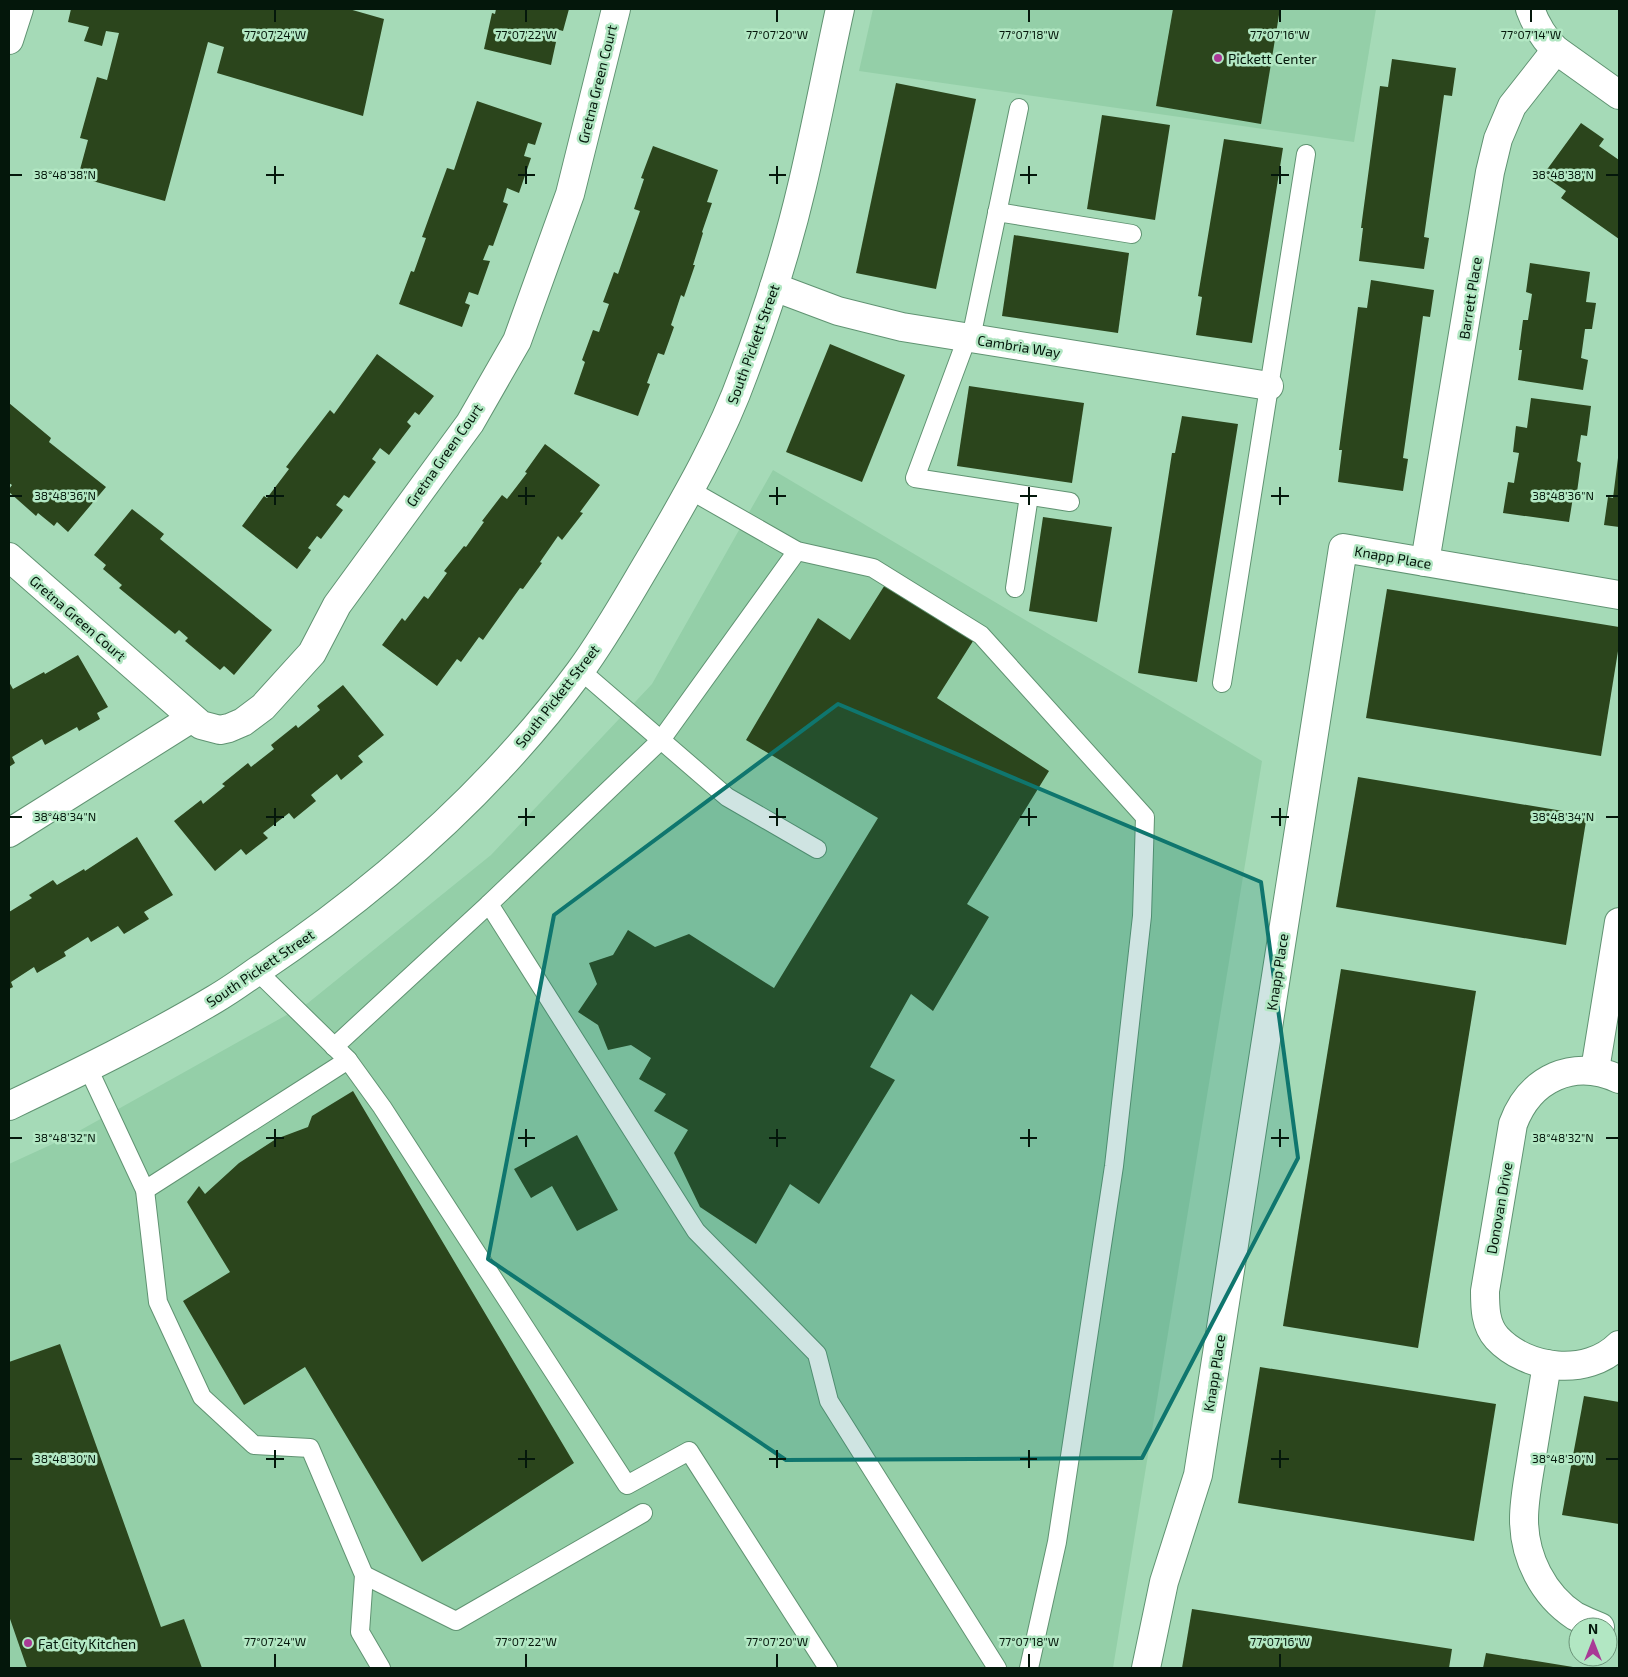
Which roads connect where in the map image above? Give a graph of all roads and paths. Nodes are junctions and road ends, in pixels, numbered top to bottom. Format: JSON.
{"nodes":[{"id":1,"x":19,"y":9,"type":"edge"},
{"id":2,"x":616,"y":9,"type":"edge"},
{"id":3,"x":840,"y":9,"type":"edge"},
{"id":4,"x":1530,"y":9,"type":"edge"},
{"id":5,"x":9,"y":40,"type":"edge"},
{"id":6,"x":1556,"y":50,"type":"junction"},
{"id":7,"x":1619,"y":94,"type":"edge"},
{"id":8,"x":1018,"y":108,"type":"dead end"},
{"id":9,"x":1306,"y":154,"type":"dead end"},
{"id":10,"x":997,"y":212,"type":"junction"},
{"id":11,"x":1132,"y":234,"type":"dead end"},
{"id":12,"x":774,"y":287,"type":"junction"},
{"id":13,"x":969,"y":338,"type":"junction"},
{"id":14,"x":1269,"y":386,"type":"junction"},
{"id":15,"x":690,"y":490,"type":"junction"},
{"id":16,"x":1029,"y":496,"type":"junction"},
{"id":17,"x":1070,"y":502,"type":"dead end"},
{"id":18,"x":798,"y":551,"type":"junction"},
{"id":19,"x":9,"y":557,"type":"edge"},
{"id":20,"x":1425,"y":562,"type":"junction"},
{"id":21,"x":1015,"y":588,"type":"dead end"},
{"id":22,"x":1619,"y":595,"type":"edge"},
{"id":23,"x":580,"y":670,"type":"junction"},
{"id":24,"x":1222,"y":683,"type":"dead end"},
{"id":25,"x":192,"y":718,"type":"junction"},
{"id":26,"x":661,"y":740,"type":"junction"},
{"id":27,"x":9,"y":833,"type":"edge"},
{"id":28,"x":817,"y":850,"type":"dead end"},
{"id":29,"x":489,"y":904,"type":"junction"},
{"id":30,"x":1619,"y":922,"type":"edge"},
{"id":31,"x":257,"y":971,"type":"junction"},
{"id":32,"x":334,"y":1047,"type":"junction"},
{"id":33,"x":348,"y":1060,"type":"junction"},
{"id":34,"x":88,"y":1068,"type":"junction"},
{"id":35,"x":1607,"y":1074,"type":"edge"},
{"id":36,"x":9,"y":1106,"type":"edge"},
{"id":37,"x":145,"y":1190,"type":"junction"},
{"id":38,"x":1619,"y":1345,"type":"edge"},
{"id":39,"x":1547,"y":1364,"type":"junction"},
{"id":40,"x":643,"y":1513,"type":"dead end"},
{"id":41,"x":364,"y":1575,"type":"junction"},
{"id":42,"x":1578,"y":1617,"type":"edge"},
{"id":43,"x":380,"y":1668,"type":"edge"},
{"id":44,"x":828,"y":1668,"type":"edge"},
{"id":45,"x":997,"y":1668,"type":"edge"},
{"id":46,"x":1029,"y":1668,"type":"edge"},
{"id":47,"x":1146,"y":1668,"type":"edge"}],
"edges":[{"from":1,"to":5,"type":"street"},
{"from":2,"to":25,"type":"street","name":"Gretna Green Court"},
{"from":3,"to":12,"type":"street","name":"South Pickett Street"},
{"from":4,"to":6,"type":"street"},
{"from":6,"to":7,"type":"street"},
{"from":6,"to":20,"type":"street","name":"Barrett Place"},
{"from":8,"to":10,"type":"lane"},
{"from":9,"to":14,"type":"lane"},
{"from":10,"to":11,"type":"lane"},
{"from":10,"to":13,"type":"lane"},
{"from":12,"to":13,"type":"street","name":"Cambria Way"},
{"from":12,"to":15,"type":"street","name":"South Pickett Street"},
{"from":13,"to":14,"type":"street","name":"Cambria Way"},
{"from":13,"to":16,"type":"lane"},
{"from":14,"to":24,"type":"lane"},
{"from":15,"to":18,"type":"lane"},
{"from":15,"to":23,"type":"street","name":"South Pickett Street"},
{"from":16,"to":17,"type":"lane"},
{"from":16,"to":21,"type":"lane"},
{"from":18,"to":26,"type":"lane"},
{"from":18,"to":46,"type":"lane"},
{"from":19,"to":25,"type":"street","name":"Gretna Green Court"},
{"from":20,"to":22,"type":"street","name":"Knapp Place"},
{"from":20,"to":47,"type":"street","name":"Knapp Place"},
{"from":23,"to":26,"type":"lane"},
{"from":23,"to":31,"type":"street","name":"South Pickett Street"},
{"from":25,"to":27,"type":"street"},
{"from":26,"to":28,"type":"lane"},
{"from":26,"to":29,"type":"lane"},
{"from":29,"to":32,"type":"lane"},
{"from":29,"to":45,"type":"lane"},
{"from":30,"to":35,"type":"street","name":"Donovan Drive"},
{"from":31,"to":32,"type":"lane"},
{"from":31,"to":34,"type":"street","name":"South Pickett Street"},
{"from":32,"to":33,"type":"lane"},
{"from":33,"to":37,"type":"lane"},
{"from":33,"to":44,"type":"lane"},
{"from":34,"to":36,"type":"street","name":"South Pickett Street"},
{"from":34,"to":37,"type":"lane"},
{"from":35,"to":39,"type":"street","name":"Donovan Drive"},
{"from":37,"to":41,"type":"lane"},
{"from":38,"to":39,"type":"street","name":"Donovan Drive"},
{"from":39,"to":42,"type":"street"},
{"from":40,"to":41,"type":"lane"},
{"from":41,"to":43,"type":"lane"}]}
